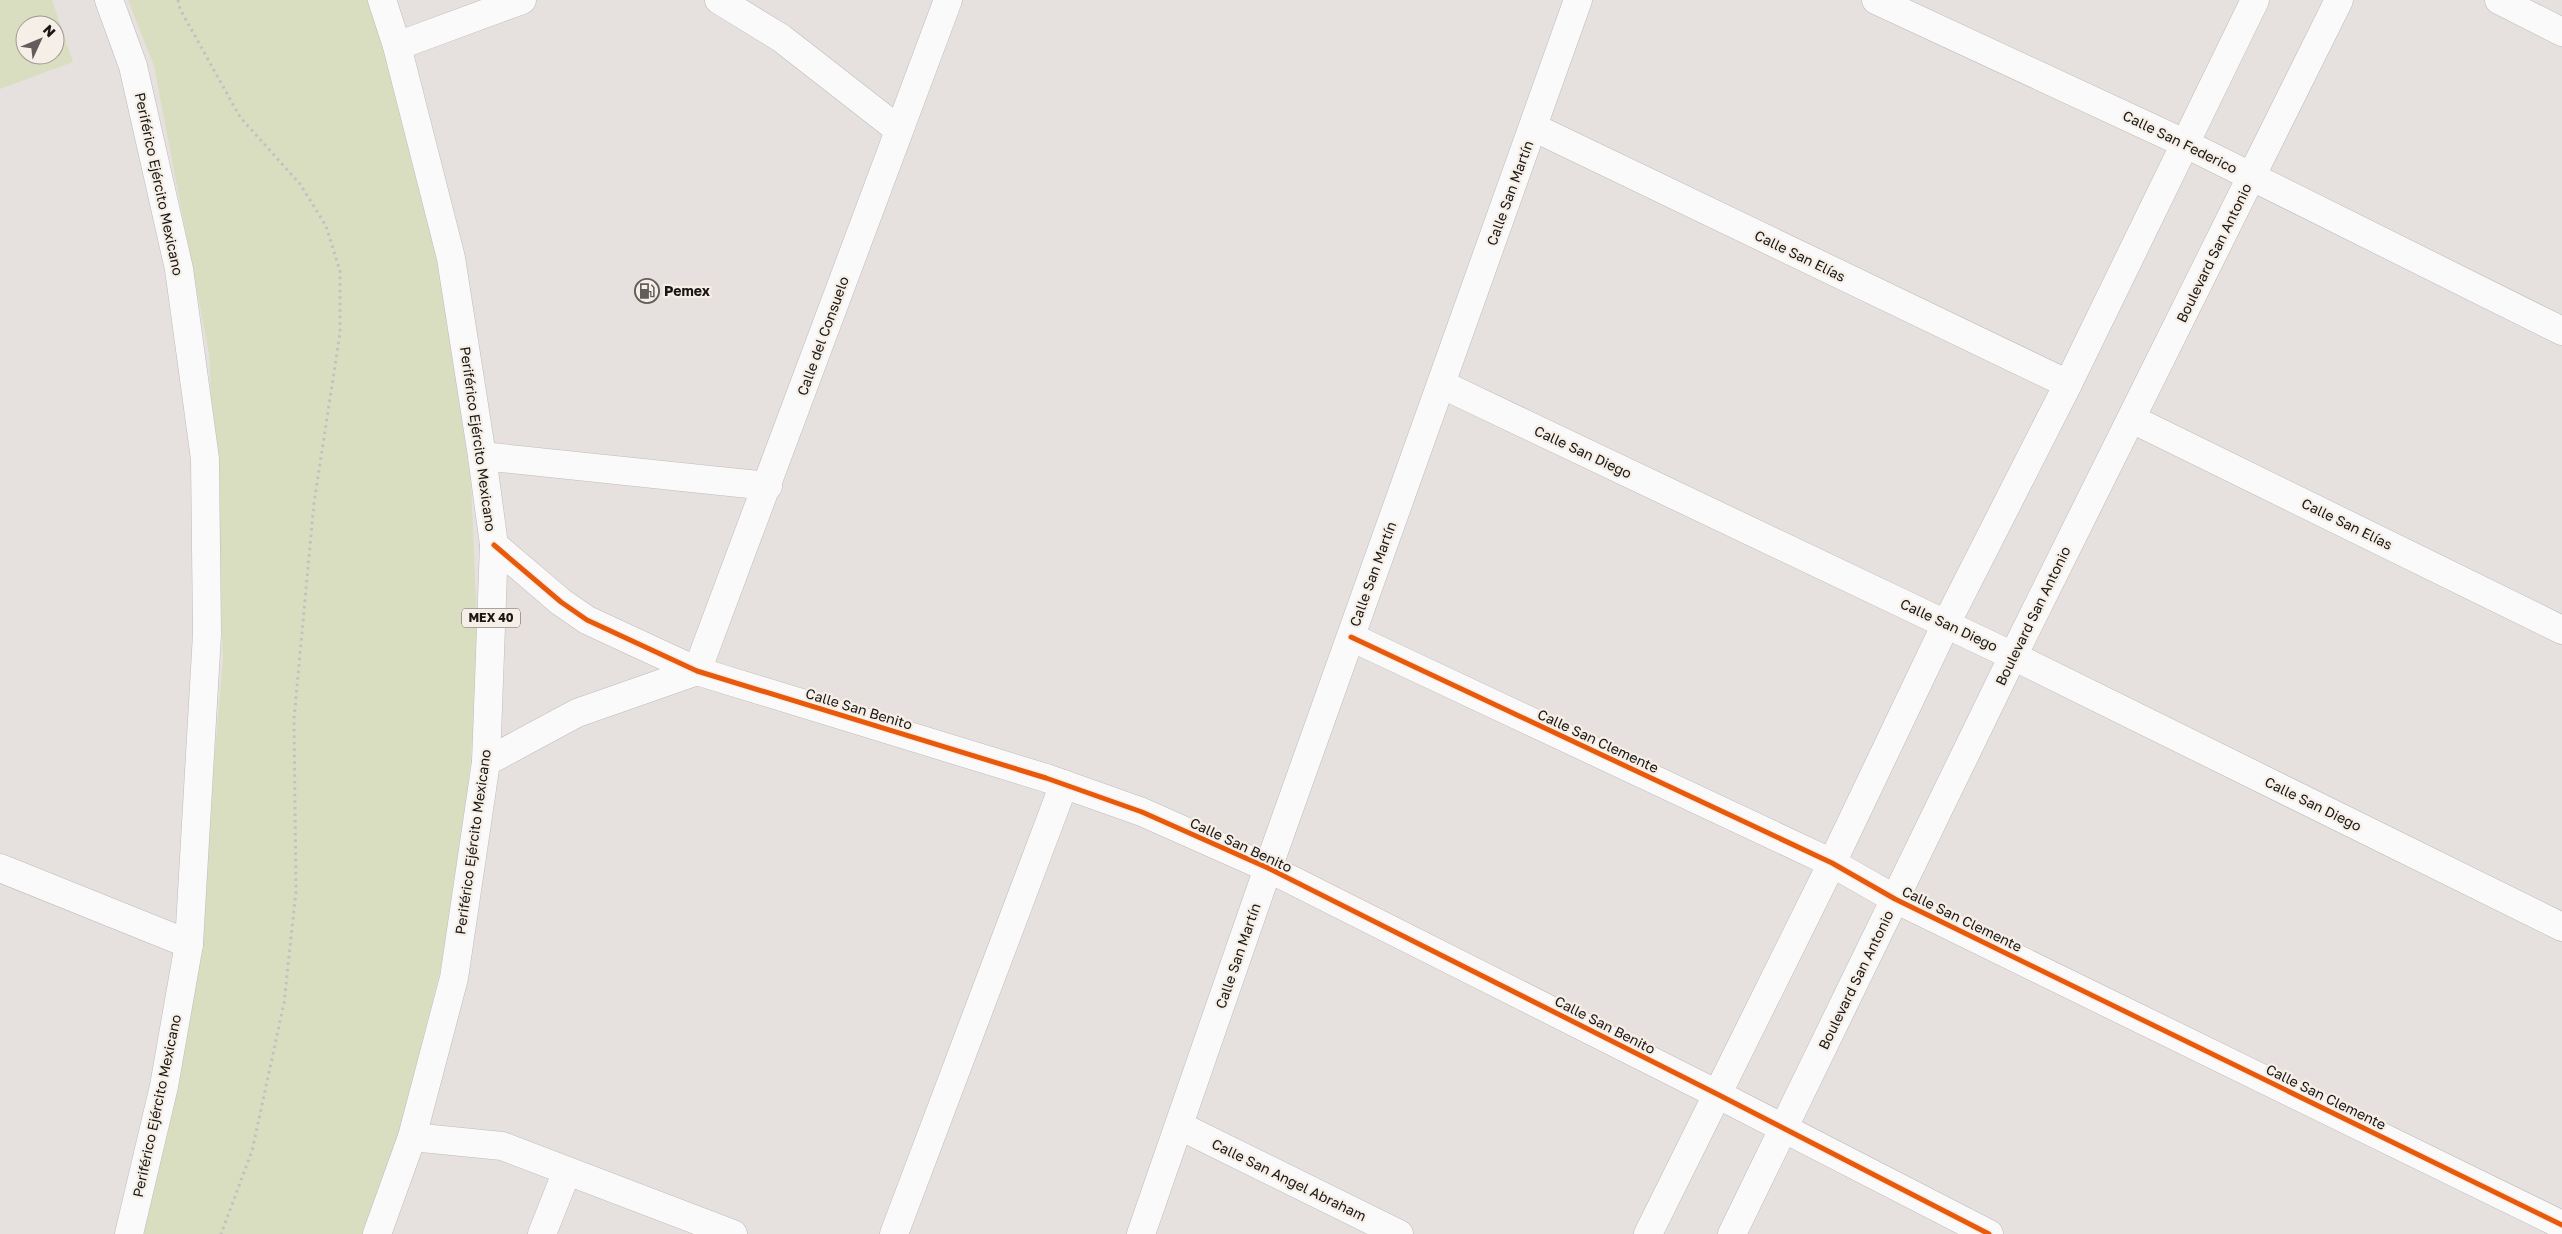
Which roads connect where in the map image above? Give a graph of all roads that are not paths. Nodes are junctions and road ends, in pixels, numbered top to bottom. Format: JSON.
{"nodes":[{"id":1,"x":109,"y":0,"type":"edge"},
{"id":2,"x":382,"y":0,"type":"edge"},
{"id":3,"x":522,"y":0,"type":"edge"},
{"id":4,"x":719,"y":0,"type":"edge"},
{"id":5,"x":948,"y":0,"type":"edge"},
{"id":6,"x":1578,"y":0,"type":"edge"},
{"id":7,"x":1876,"y":0,"type":"edge"},
{"id":8,"x":2255,"y":0,"type":"edge"},
{"id":9,"x":2339,"y":0,"type":"edge"},
{"id":10,"x":2498,"y":0,"type":"edge"},
{"id":11,"x":2562,"y":32,"type":"edge"},
{"id":12,"x":397,"y":46,"type":"junction"},
{"id":13,"x":1533,"y":128,"type":"junction"},
{"id":14,"x":899,"y":130,"type":"junction"},
{"id":15,"x":2186,"y":144,"type":"junction"},
{"id":16,"x":2252,"y":177,"type":"junction"},
{"id":17,"x":2562,"y":331,"type":"edge"},
{"id":18,"x":1441,"y":384,"type":"junction"},
{"id":19,"x":2068,"y":384,"type":"junction"},
{"id":20,"x":2132,"y":419,"type":"junction"},
{"id":21,"x":482,"y":456,"type":"junction"},
{"id":22,"x":768,"y":486,"type":"junction"},
{"id":23,"x":494,"y":545,"type":"junction"},
{"id":24,"x":1946,"y":624,"type":"junction"},
{"id":25,"x":2562,"y":630,"type":"edge"},
{"id":26,"x":1351,"y":637,"type":"junction"},
{"id":27,"x":2013,"y":656,"type":"junction"},
{"id":28,"x":698,"y":671,"type":"junction"},
{"id":29,"x":486,"y":762,"type":"junction"},
{"id":30,"x":1064,"y":784,"type":"junction"},
{"id":31,"x":1832,"y":864,"type":"junction"},
{"id":32,"x":0,"y":868,"type":"edge"},
{"id":33,"x":1268,"y":868,"type":"junction"},
{"id":34,"x":1895,"y":899,"type":"junction"},
{"id":35,"x":2562,"y":927,"type":"edge"},
{"id":36,"x":188,"y":944,"type":"junction"},
{"id":37,"x":1717,"y":1094,"type":"junction"},
{"id":38,"x":1180,"y":1126,"type":"junction"},
{"id":39,"x":1783,"y":1130,"type":"junction"},
{"id":40,"x":412,"y":1138,"type":"junction"},
{"id":41,"x":567,"y":1171,"type":"junction"},
{"id":42,"x":2562,"y":1225,"type":"edge"},
{"id":43,"x":130,"y":1234,"type":"edge"},
{"id":44,"x":377,"y":1234,"type":"edge"},
{"id":45,"x":542,"y":1234,"type":"edge"},
{"id":46,"x":733,"y":1234,"type":"edge"},
{"id":47,"x":894,"y":1234,"type":"edge"},
{"id":48,"x":1141,"y":1234,"type":"edge"},
{"id":49,"x":1399,"y":1234,"type":"edge"},
{"id":50,"x":1648,"y":1234,"type":"edge"},
{"id":51,"x":1732,"y":1234,"type":"edge"},
{"id":52,"x":1988,"y":1234,"type":"edge"}],
"edges":[{"from":1,"to":36,"type":"main road","name":"Periférico Ejército Mexicano"},
{"from":2,"to":12,"type":"main road","name":"Periférico Ejército Mexicano","number":"MEX 40"},
{"from":3,"to":12,"type":"main road"},
{"from":4,"to":14,"type":"main road"},
{"from":5,"to":14,"type":"main road","name":"Calle del Consuelo"},
{"from":6,"to":13,"type":"main road","name":"Calle San Martín"},
{"from":7,"to":15,"type":"main road","name":"Calle San Federico"},
{"from":8,"to":15,"type":"main road"},
{"from":9,"to":16,"type":"main road","name":"Boulevard San Antonio"},
{"from":10,"to":11,"type":"main road"},
{"from":12,"to":21,"type":"main road","name":"Periférico Ejército Mexicano","number":"MEX 40"},
{"from":13,"to":18,"type":"main road","name":"Calle San Martín"},
{"from":13,"to":19,"type":"main road","name":"Calle San Elías"},
{"from":14,"to":22,"type":"main road","name":"Calle del Consuelo"},
{"from":15,"to":16,"type":"main road","name":"Calle San Federico"},
{"from":15,"to":19,"type":"main road"},
{"from":16,"to":17,"type":"main road","name":"Calle San Federico"},
{"from":16,"to":20,"type":"main road","name":"Boulevard San Antonio"},
{"from":18,"to":24,"type":"main road","name":"Calle San Diego"},
{"from":18,"to":26,"type":"main road","name":"Calle San Martín"},
{"from":19,"to":24,"type":"main road"},
{"from":20,"to":25,"type":"main road","name":"Calle San Elías"},
{"from":20,"to":27,"type":"main road","name":"Boulevard San Antonio"},
{"from":21,"to":22,"type":"main road"},
{"from":21,"to":23,"type":"main road","name":"Periférico Ejército Mexicano","number":"MEX 40"},
{"from":22,"to":28,"type":"main road","name":"Calle del Consuelo"},
{"from":23,"to":28,"type":"main road","name":"Calle San Benito"},
{"from":23,"to":29,"type":"main road","name":"Periférico Ejército Mexicano","number":"MEX 40"},
{"from":24,"to":27,"type":"main road","name":"Calle San Diego"},
{"from":24,"to":31,"type":"main road"},
{"from":26,"to":31,"type":"main road","name":"Calle San Clemente"},
{"from":26,"to":33,"type":"main road","name":"Calle San Martín"},
{"from":27,"to":34,"type":"main road","name":"Boulevard San Antonio"},
{"from":27,"to":35,"type":"main road","name":"Calle San Diego"},
{"from":28,"to":29,"type":"main road"},
{"from":28,"to":30,"type":"main road","name":"Calle San Benito"},
{"from":29,"to":40,"type":"main road","name":"Periférico Ejército Mexicano","number":"MEX 40"},
{"from":30,"to":33,"type":"main road","name":"Calle San Benito"},
{"from":30,"to":47,"type":"main road"},
{"from":31,"to":34,"type":"main road","name":"Calle San Clemente"},
{"from":31,"to":37,"type":"main road"},
{"from":32,"to":36,"type":"main road"},
{"from":33,"to":37,"type":"main road","name":"Calle San Benito"},
{"from":33,"to":38,"type":"main road","name":"Calle San Martín"},
{"from":34,"to":39,"type":"main road","name":"Boulevard San Antonio"},
{"from":34,"to":42,"type":"main road","name":"Calle San Clemente"},
{"from":36,"to":43,"type":"main road","name":"Periférico Ejército Mexicano"},
{"from":37,"to":39,"type":"main road","name":"Calle San Benito"},
{"from":37,"to":50,"type":"main road"},
{"from":38,"to":48,"type":"main road","name":"Calle San Martín"},
{"from":38,"to":49,"type":"main road","name":"Calle San Angel Abraham"},
{"from":39,"to":51,"type":"main road","name":"Boulevard San Antonio"},
{"from":39,"to":52,"type":"main road","name":"Calle San Benito"},
{"from":40,"to":41,"type":"main road"},
{"from":40,"to":44,"type":"main road","name":"Periférico Ejército Mexicano","number":"MEX 40"},
{"from":41,"to":45,"type":"main road"},
{"from":41,"to":46,"type":"main road"}]}
